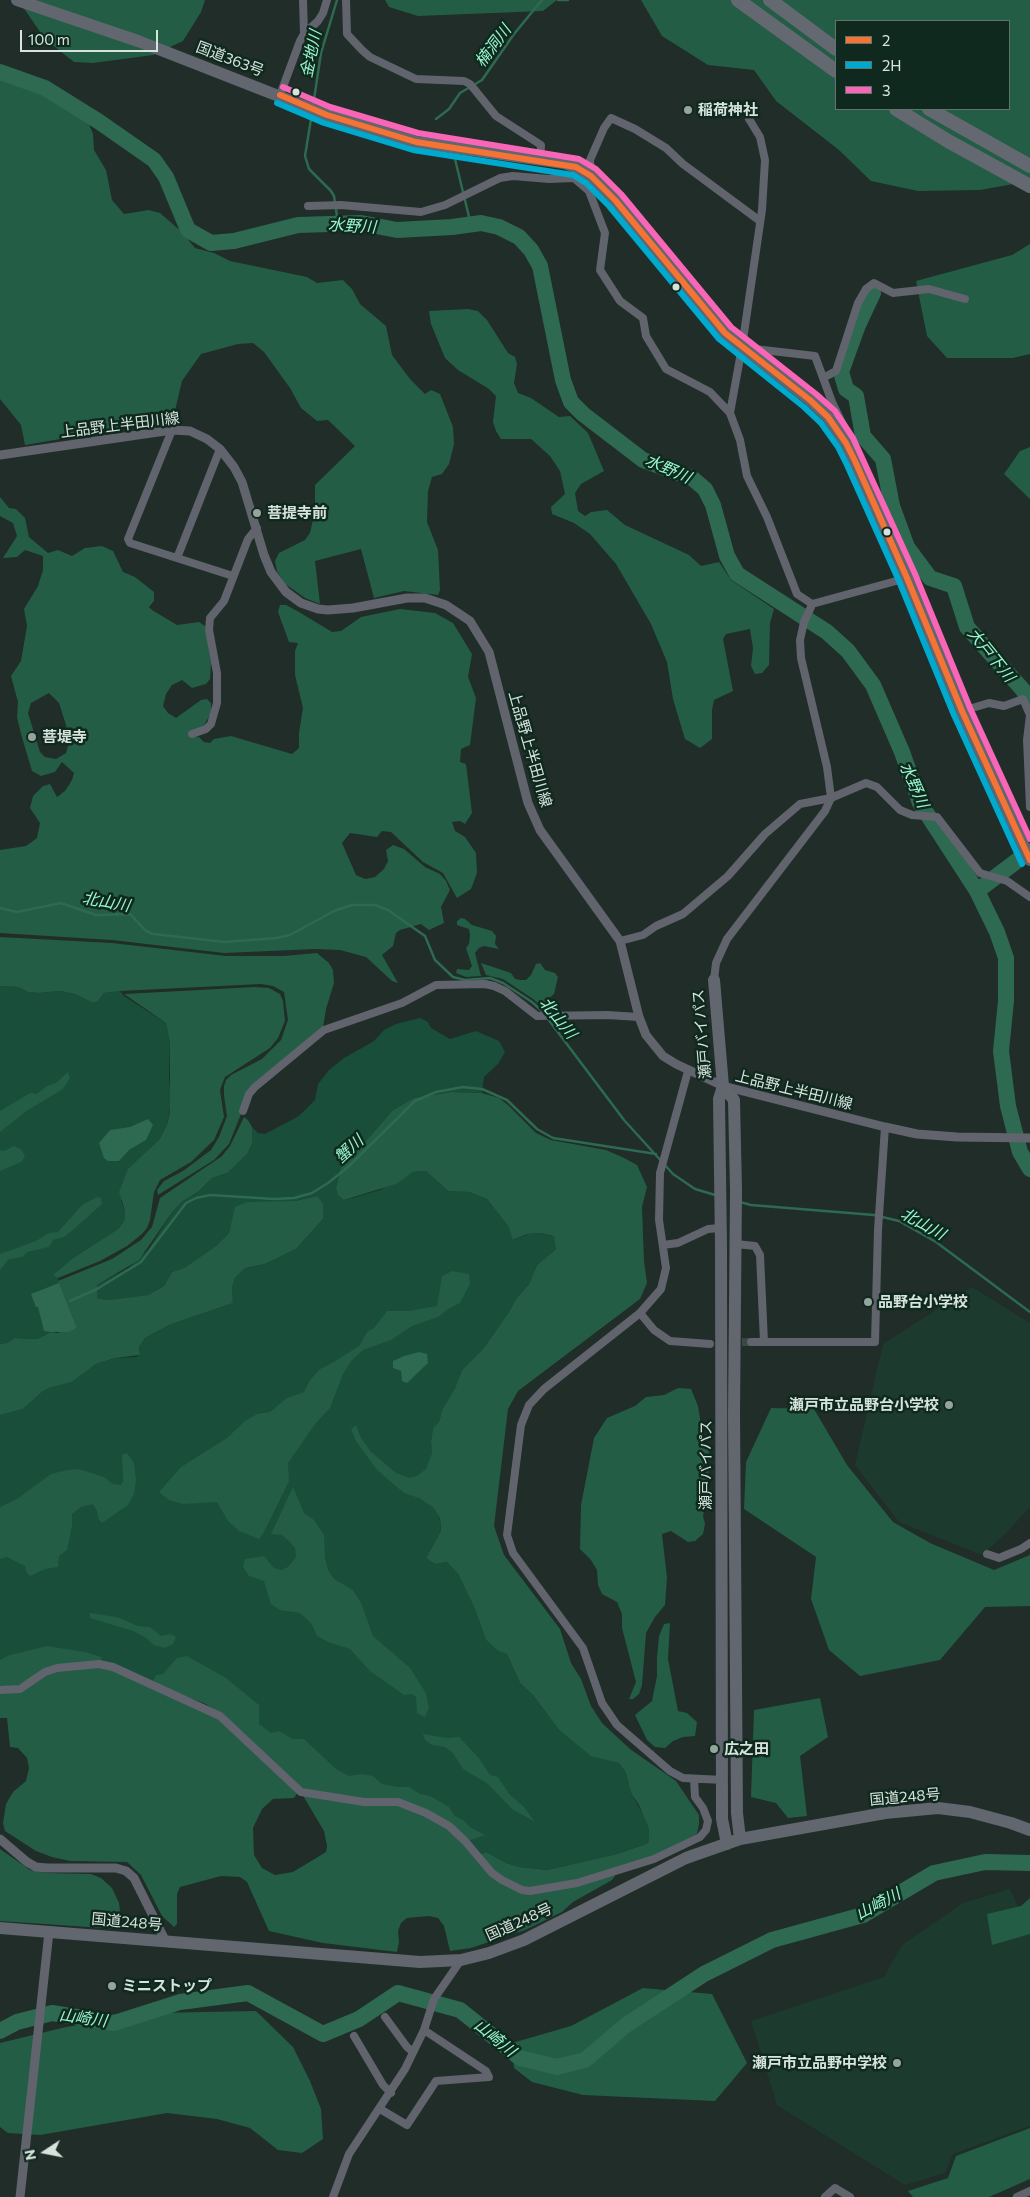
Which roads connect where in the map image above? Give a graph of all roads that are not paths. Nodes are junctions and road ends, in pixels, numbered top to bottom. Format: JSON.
{"nodes":[{"id":1,"x":17,"y":0,"type":"edge"},
{"id":2,"x":303,"y":0,"type":"edge"},
{"id":3,"x":327,"y":0,"type":"edge"},
{"id":4,"x":346,"y":0,"type":"edge"},
{"id":5,"x":738,"y":0,"type":"edge"},
{"id":6,"x":770,"y":0,"type":"edge"},
{"id":7,"x":304,"y":34,"type":"junction"},
{"id":8,"x":835,"y":47,"type":"edge"},
{"id":9,"x":835,"y":70,"type":"edge"},
{"id":10,"x":280,"y":95,"type":"junction"},
{"id":11,"x":898,"y":110,"type":"edge"},
{"id":12,"x":932,"y":110,"type":"edge"},
{"id":13,"x":749,"y":119,"type":"dead end"},
{"id":14,"x":540,"y":161,"type":"junction"},
{"id":15,"x":1030,"y":166,"type":"edge"},
{"id":16,"x":575,"y":172,"type":"junction"},
{"id":17,"x":591,"y":176,"type":"junction"},
{"id":18,"x":1030,"y":186,"type":"edge"},
{"id":19,"x":308,"y":206,"type":"dead end"},
{"id":20,"x":760,"y":221,"type":"junction"},
{"id":21,"x":965,"y":299,"type":"dead end"},
{"id":22,"x":742,"y":347,"type":"junction"},
{"id":23,"x":823,"y":378,"type":"junction"},
{"id":24,"x":730,"y":413,"type":"junction"},
{"id":25,"x":172,"y":430,"type":"junction"},
{"id":26,"x":846,"y":443,"type":"junction"},
{"id":27,"x":220,"y":449,"type":"junction"},
{"id":28,"x":0,"y":454,"type":"edge"},
{"id":29,"x":256,"y":528,"type":"junction"},
{"id":30,"x":177,"y":558,"type":"junction"},
{"id":31,"x":233,"y":576,"type":"junction"},
{"id":32,"x":907,"y":578,"type":"junction"},
{"id":33,"x":811,"y":606,"type":"junction"},
{"id":34,"x":962,"y":711,"type":"junction"},
{"id":35,"x":192,"y":734,"type":"dead end"},
{"id":36,"x":831,"y":798,"type":"junction"},
{"id":37,"x":1030,"y":807,"type":"edge"},
{"id":38,"x":1027,"y":845,"type":"edge"},
{"id":39,"x":1030,"y":860,"type":"edge"},
{"id":40,"x":1030,"y":897,"type":"edge"},
{"id":41,"x":620,"y":942,"type":"junction"},
{"id":42,"x":714,"y":980,"type":"joint"},
{"id":43,"x":639,"y":1017,"type":"junction"},
{"id":44,"x":688,"y":1070,"type":"junction"},
{"id":45,"x":723,"y":1086,"type":"junction"},
{"id":46,"x":244,"y":1111,"type":"dead end"},
{"id":47,"x":885,"y":1127,"type":"junction"},
{"id":48,"x":1029,"y":1138,"type":"edge"},
{"id":49,"x":720,"y":1228,"type":"junction"},
{"id":50,"x":736,"y":1244,"type":"junction"},
{"id":51,"x":663,"y":1245,"type":"junction"},
{"id":52,"x":640,"y":1313,"type":"junction"},
{"id":53,"x":751,"y":1342,"type":"tunnel mouth"},
{"id":54,"x":764,"y":1342,"type":"junction"},
{"id":55,"x":710,"y":1344,"type":"tunnel mouth"},
{"id":56,"x":1030,"y":1544,"type":"edge"},
{"id":57,"x":987,"y":1554,"type":"dead end"},
{"id":58,"x":0,"y":1690,"type":"edge"},
{"id":59,"x":694,"y":1779,"type":"junction"},
{"id":60,"x":723,"y":1780,"type":"junction"},
{"id":61,"x":1030,"y":1830,"type":"edge"},
{"id":62,"x":740,"y":1839,"type":"junction"},
{"id":63,"x":0,"y":1840,"type":"edge"},
{"id":64,"x":727,"y":1844,"type":"junction"},
{"id":65,"x":0,"y":1928,"type":"edge"},
{"id":66,"x":49,"y":1932,"type":"junction"},
{"id":67,"x":166,"y":1942,"type":"junction"},
{"id":68,"x":461,"y":1960,"type":"junction"},
{"id":69,"x":385,"y":2017,"type":"dead end"},
{"id":70,"x":424,"y":2030,"type":"junction"},
{"id":71,"x":354,"y":2036,"type":"dead end"},
{"id":72,"x":413,"y":2052,"type":"junction"},
{"id":73,"x":391,"y":2093,"type":"junction"},
{"id":74,"x":380,"y":2109,"type":"junction"},
{"id":75,"x":1030,"y":2191,"type":"edge"},
{"id":76,"x":20,"y":2197,"type":"edge"},
{"id":77,"x":333,"y":2197,"type":"edge"},
{"id":78,"x":825,"y":2197,"type":"edge"},
{"id":79,"x":850,"y":2197,"type":"edge"},
{"id":80,"x":1017,"y":2197,"type":"edge"}],
"edges":[{"from":1,"to":10,"type":"highway","name":"国道363号"},
{"from":2,"to":7,"type":"street"},
{"from":3,"to":7,"type":"street"},
{"from":4,"to":14,"type":"street"},
{"from":5,"to":9,"type":"highway"},
{"from":6,"to":8,"type":"highway"},
{"from":7,"to":10,"type":"street"},
{"from":10,"to":14,"type":"highway","name":"国道363号"},
{"from":11,"to":18,"type":"highway"},
{"from":12,"to":15,"type":"highway"},
{"from":13,"to":20,"type":"street"},
{"from":14,"to":16,"type":"highway","name":"国道363号"},
{"from":16,"to":17,"type":"highway","name":"国道363号"},
{"from":16,"to":19,"type":"street"},
{"from":16,"to":24,"type":"street"},
{"from":17,"to":20,"type":"street"},
{"from":17,"to":22,"type":"highway","name":"国道363号"},
{"from":20,"to":22,"type":"street"},
{"from":21,"to":23,"type":"street"},
{"from":22,"to":23,"type":"street"},
{"from":22,"to":24,"type":"street"},
{"from":22,"to":26,"type":"highway","name":"国道363号"},
{"from":23,"to":26,"type":"street"},
{"from":24,"to":33,"type":"street"},
{"from":25,"to":27,"type":"street","name":"上品野上半田川線"},
{"from":25,"to":28,"type":"street","name":"上品野上半田川線"},
{"from":25,"to":30,"type":"street"},
{"from":26,"to":32,"type":"highway","name":"国道363号"},
{"from":27,"to":29,"type":"street","name":"上品野上半田川線"},
{"from":27,"to":30,"type":"street"},
{"from":29,"to":31,"type":"street"},
{"from":29,"to":41,"type":"street","name":"上品野上半田川線"},
{"from":30,"to":31,"type":"street"},
{"from":31,"to":35,"type":"street"},
{"from":32,"to":33,"type":"street"},
{"from":32,"to":34,"type":"highway","name":"国道363号"},
{"from":33,"to":36,"type":"street"},
{"from":34,"to":37,"type":"street"},
{"from":34,"to":38,"type":"highway","name":"国道363号"},
{"from":36,"to":40,"type":"street"},
{"from":36,"to":41,"type":"street"},
{"from":36,"to":42,"type":"street"},
{"from":38,"to":39,"type":"highway","name":"国道363号"},
{"from":41,"to":43,"type":"street","name":"上品野上半田川線"},
{"from":42,"to":45,"type":"highway","name":"瀬戸バイパス"},
{"from":43,"to":44,"type":"street","name":"上品野上半田川線"},
{"from":43,"to":46,"type":"street"},
{"from":44,"to":45,"type":"street","name":"上品野上半田川線"},
{"from":44,"to":51,"type":"street"},
{"from":45,"to":47,"type":"street","name":"上品野上半田川線"},
{"from":45,"to":49,"type":"highway","name":"瀬戸バイパス"},
{"from":45,"to":50,"type":"highway","name":"瀬戸バイパス"},
{"from":47,"to":48,"type":"street","name":"上品野上半田川線"},
{"from":47,"to":54,"type":"street"},
{"from":49,"to":51,"type":"street"},
{"from":49,"to":60,"type":"highway","name":"瀬戸バイパス"},
{"from":50,"to":54,"type":"street"},
{"from":50,"to":62,"type":"highway","name":"瀬戸バイパス"},
{"from":51,"to":52,"type":"street"},
{"from":52,"to":55,"type":"street"},
{"from":52,"to":59,"type":"street"},
{"from":53,"to":54,"type":"street"},
{"from":56,"to":57,"type":"street"},
{"from":58,"to":59,"type":"street"},
{"from":59,"to":60,"type":"street"},
{"from":60,"to":64,"type":"highway","name":"瀬戸バイパス"},
{"from":61,"to":62,"type":"highway","name":"国道248号"},
{"from":62,"to":64,"type":"highway","name":"国道248号"},
{"from":63,"to":67,"type":"street"},
{"from":64,"to":68,"type":"highway","name":"国道248号"},
{"from":65,"to":66,"type":"highway","name":"国道248号"},
{"from":66,"to":67,"type":"highway","name":"国道248号"},
{"from":66,"to":76,"type":"street"},
{"from":67,"to":68,"type":"highway","name":"国道248号"},
{"from":68,"to":70,"type":"street"},
{"from":69,"to":72,"type":"street"},
{"from":70,"to":72,"type":"street"},
{"from":70,"to":74,"type":"street"},
{"from":71,"to":73,"type":"street"},
{"from":72,"to":73,"type":"street"},
{"from":73,"to":74,"type":"street"},
{"from":74,"to":77,"type":"street"},
{"from":75,"to":80,"type":"street"},
{"from":78,"to":79,"type":"street"}]}
